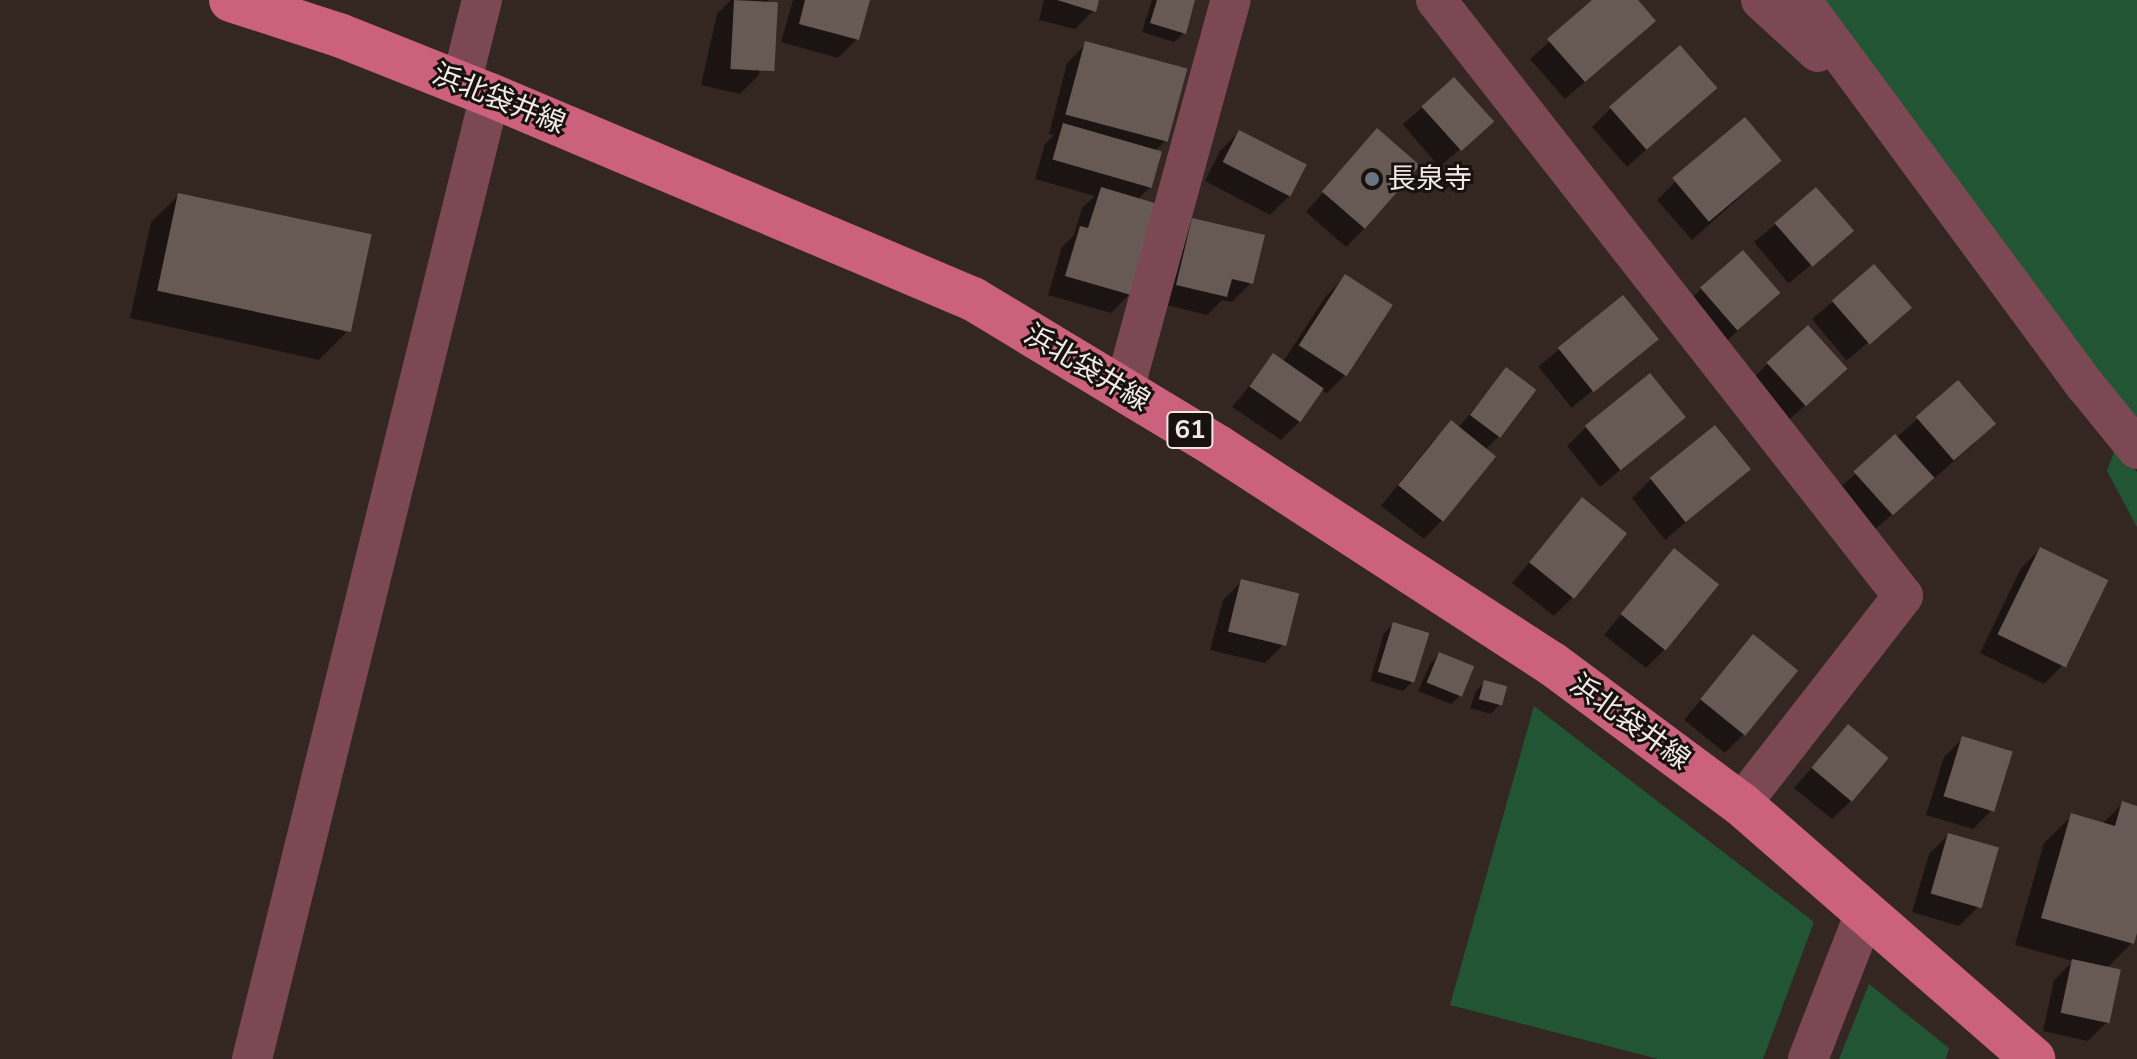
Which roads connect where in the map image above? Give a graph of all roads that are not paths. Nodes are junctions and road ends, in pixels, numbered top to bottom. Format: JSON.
{"nodes":[{"id":1,"x":231,"y":0,"type":"edge"},
{"id":2,"x":482,"y":0,"type":"edge"},
{"id":3,"x":1231,"y":0,"type":"edge"},
{"id":4,"x":1436,"y":0,"type":"edge"},
{"id":5,"x":1761,"y":0,"type":"edge"},
{"id":6,"x":1801,"y":0,"type":"edge"},
{"id":7,"x":476,"y":90,"type":"junction"},
{"id":8,"x":1881,"y":109,"type":"junction"},
{"id":9,"x":1124,"y":390,"type":"junction"},
{"id":10,"x":2137,"y":449,"type":"edge"},
{"id":11,"x":1741,"y":804,"type":"junction"},
{"id":12,"x":1865,"y":913,"type":"junction"},
{"id":13,"x":252,"y":1059,"type":"edge"},
{"id":14,"x":1808,"y":1059,"type":"edge"},
{"id":15,"x":2033,"y":1059,"type":"edge"}],
"edges":[{"from":1,"to":7,"type":"main road","name":"浜北袋井線","number":"61"},
{"from":2,"to":7,"type":"street"},
{"from":3,"to":9,"type":"street"},
{"from":4,"to":11,"type":"street"},
{"from":5,"to":8,"type":"street"},
{"from":6,"to":8,"type":"street"},
{"from":7,"to":9,"type":"main road","name":"浜北袋井線","number":"61"},
{"from":7,"to":13,"type":"street"},
{"from":8,"to":10,"type":"street"},
{"from":9,"to":11,"type":"main road","name":"浜北袋井線","number":"61"},
{"from":11,"to":12,"type":"main road","name":"浜北袋井線","number":"61"},
{"from":12,"to":14,"type":"street"},
{"from":12,"to":15,"type":"main road","name":"浜北袋井線","number":"61"}]}
